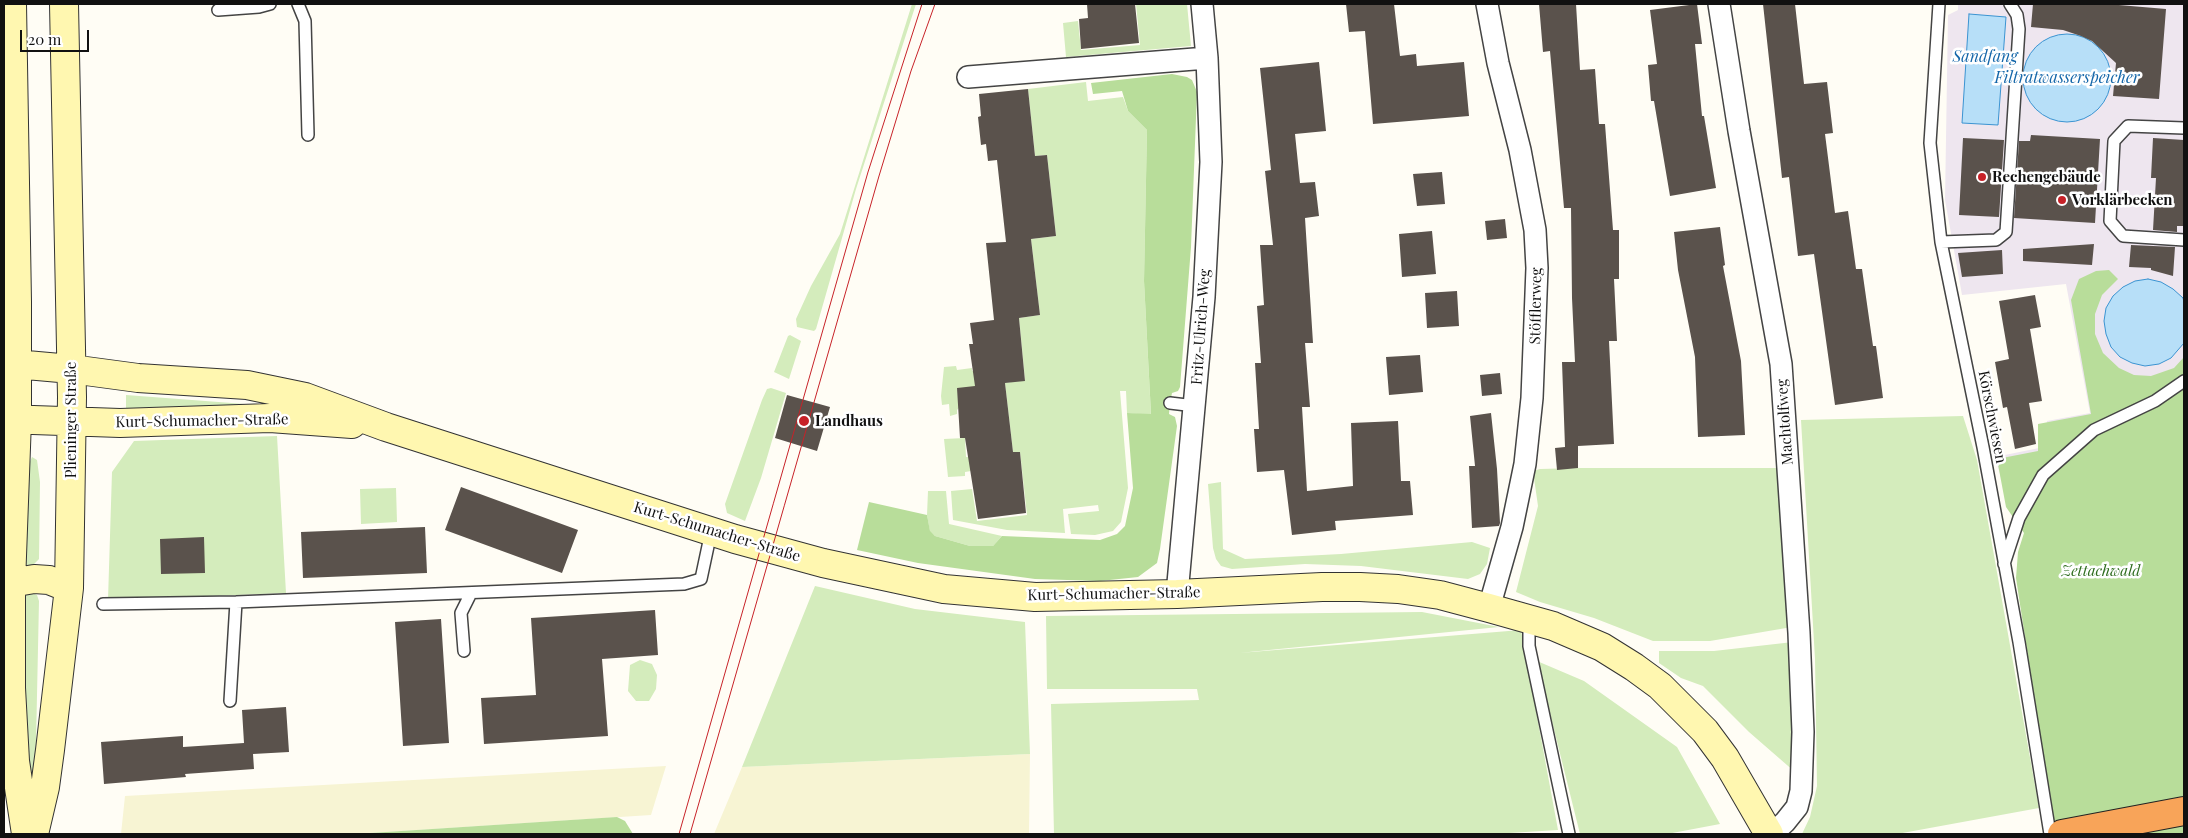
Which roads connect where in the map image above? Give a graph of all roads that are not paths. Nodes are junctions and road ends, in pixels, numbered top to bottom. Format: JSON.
{"nodes":[{"id":1,"x":12,"y":4,"type":"edge"},
{"id":2,"x":64,"y":4,"type":"edge"},
{"id":3,"x":270,"y":4,"type":"edge"},
{"id":4,"x":298,"y":4,"type":"edge"},
{"id":5,"x":1202,"y":4,"type":"edge"},
{"id":6,"x":1487,"y":4,"type":"edge"},
{"id":7,"x":1720,"y":4,"type":"edge"},
{"id":8,"x":1939,"y":4,"type":"edge"},
{"id":9,"x":2010,"y":4,"type":"edge"},
{"id":10,"x":218,"y":10,"type":"dead end"},
{"id":11,"x":1207,"y":58,"type":"junction"},
{"id":12,"x":968,"y":77,"type":"dead end"},
{"id":13,"x":2184,"y":128,"type":"edge"},
{"id":14,"x":308,"y":135,"type":"dead end"},
{"id":15,"x":16,"y":228,"type":"junction"},
{"id":16,"x":2184,"y":240,"type":"edge"},
{"id":17,"x":1941,"y":242,"type":"junction"},
{"id":18,"x":4,"y":261,"type":"edge"},
{"id":19,"x":71,"y":315,"type":"junction"},
{"id":20,"x":71,"y":368,"type":"junction"},
{"id":21,"x":119,"y":376,"type":"junction"},
{"id":22,"x":2184,"y":381,"type":"edge"},
{"id":23,"x":17,"y":392,"type":"edge"},
{"id":24,"x":1170,"y":403,"type":"dead end"},
{"id":25,"x":1195,"y":406,"type":"junction"},
{"id":26,"x":72,"y":409,"type":"junction"},
{"id":27,"x":386,"y":427,"type":"junction"},
{"id":28,"x":72,"y":471,"type":"junction"},
{"id":29,"x":711,"y":532,"type":"junction"},
{"id":30,"x":2004,"y":565,"type":"junction"},
{"id":31,"x":11,"y":583,"type":"junction"},
{"id":32,"x":69,"y":588,"type":"junction"},
{"id":33,"x":471,"y":593,"type":"junction"},
{"id":34,"x":1177,"y":594,"type":"junction"},
{"id":35,"x":236,"y":602,"type":"junction"},
{"id":36,"x":103,"y":604,"type":"dead end"},
{"id":37,"x":1489,"y":608,"type":"junction"},
{"id":38,"x":1529,"y":619,"type":"junction"},
{"id":39,"x":464,"y":651,"type":"dead end"},
{"id":40,"x":230,"y":700,"type":"dead end"},
{"id":41,"x":2184,"y":811,"type":"edge"},
{"id":42,"x":26,"y":834,"type":"edge"},
{"id":43,"x":34,"y":834,"type":"edge"},
{"id":44,"x":1570,"y":834,"type":"edge"},
{"id":45,"x":1771,"y":834,"type":"edge"},
{"id":46,"x":2050,"y":834,"type":"edge"},
{"id":47,"x":2062,"y":834,"type":"edge"}],
"edges":[{"from":1,"to":15,"type":"street"},
{"from":2,"to":19,"type":"street","name":"Plieninger Straße"},
{"from":3,"to":10,"type":"lane"},
{"from":4,"to":14,"type":"lane"},
{"from":5,"to":11,"type":"street","name":"Fritz-Ulrich-Weg"},
{"from":6,"to":37,"type":"street","name":"Stöfflerweg"},
{"from":7,"to":45,"type":"street","name":"Machtolfweg"},
{"from":8,"to":17,"type":"lane","name":"Körschwiesen"},
{"from":9,"to":17,"type":"lane"},
{"from":11,"to":12,"type":"street"},
{"from":11,"to":25,"type":"street","name":"Fritz-Ulrich-Weg"},
{"from":13,"to":16,"type":"lane"},
{"from":15,"to":18,"type":"street"},
{"from":15,"to":23,"type":"street"},
{"from":17,"to":30,"type":"lane","name":"Körschwiesen"},
{"from":19,"to":20,"type":"street","name":"Plieninger Straße"},
{"from":19,"to":23,"type":"street"},
{"from":20,"to":21,"type":"street","name":"Kurt-Schumacher-Straße"},
{"from":20,"to":23,"type":"street","name":"Kurt-Schumacher-Straße"},
{"from":20,"to":26,"type":"street","name":"Plieninger Straße"},
{"from":21,"to":26,"type":"street"},
{"from":21,"to":27,"type":"street","name":"Kurt-Schumacher-Straße"},
{"from":22,"to":30,"type":"lane"},
{"from":23,"to":26,"type":"street","name":"Kurt-Schumacher-Straße"},
{"from":23,"to":26,"type":"street"},
{"from":23,"to":28,"type":"street"},
{"from":23,"to":31,"type":"street"},
{"from":24,"to":25,"type":"lane"},
{"from":25,"to":34,"type":"street","name":"Fritz-Ulrich-Weg"},
{"from":26,"to":27,"type":"street","name":"Kurt-Schumacher-Straße"},
{"from":26,"to":28,"type":"street","name":"Plieninger Straße"},
{"from":27,"to":29,"type":"street","name":"Kurt-Schumacher-Straße"},
{"from":28,"to":32,"type":"street","name":"Plieninger Straße"},
{"from":29,"to":33,"type":"lane"},
{"from":29,"to":34,"type":"street","name":"Kurt-Schumacher-Straße"},
{"from":30,"to":46,"type":"lane","name":"Körschwiesen"},
{"from":31,"to":32,"type":"street"},
{"from":31,"to":42,"type":"street"},
{"from":32,"to":43,"type":"street","name":"Plieninger Straße"},
{"from":33,"to":35,"type":"lane"},
{"from":33,"to":39,"type":"lane"},
{"from":34,"to":37,"type":"street","name":"Kurt-Schumacher-Straße"},
{"from":35,"to":36,"type":"lane"},
{"from":35,"to":40,"type":"lane"},
{"from":37,"to":38,"type":"street","name":"Kurt-Schumacher-Straße"},
{"from":38,"to":44,"type":"lane"},
{"from":38,"to":45,"type":"street","name":"Kurt-Schumacher-Straße"},
{"from":41,"to":47,"type":"highway"}]}
